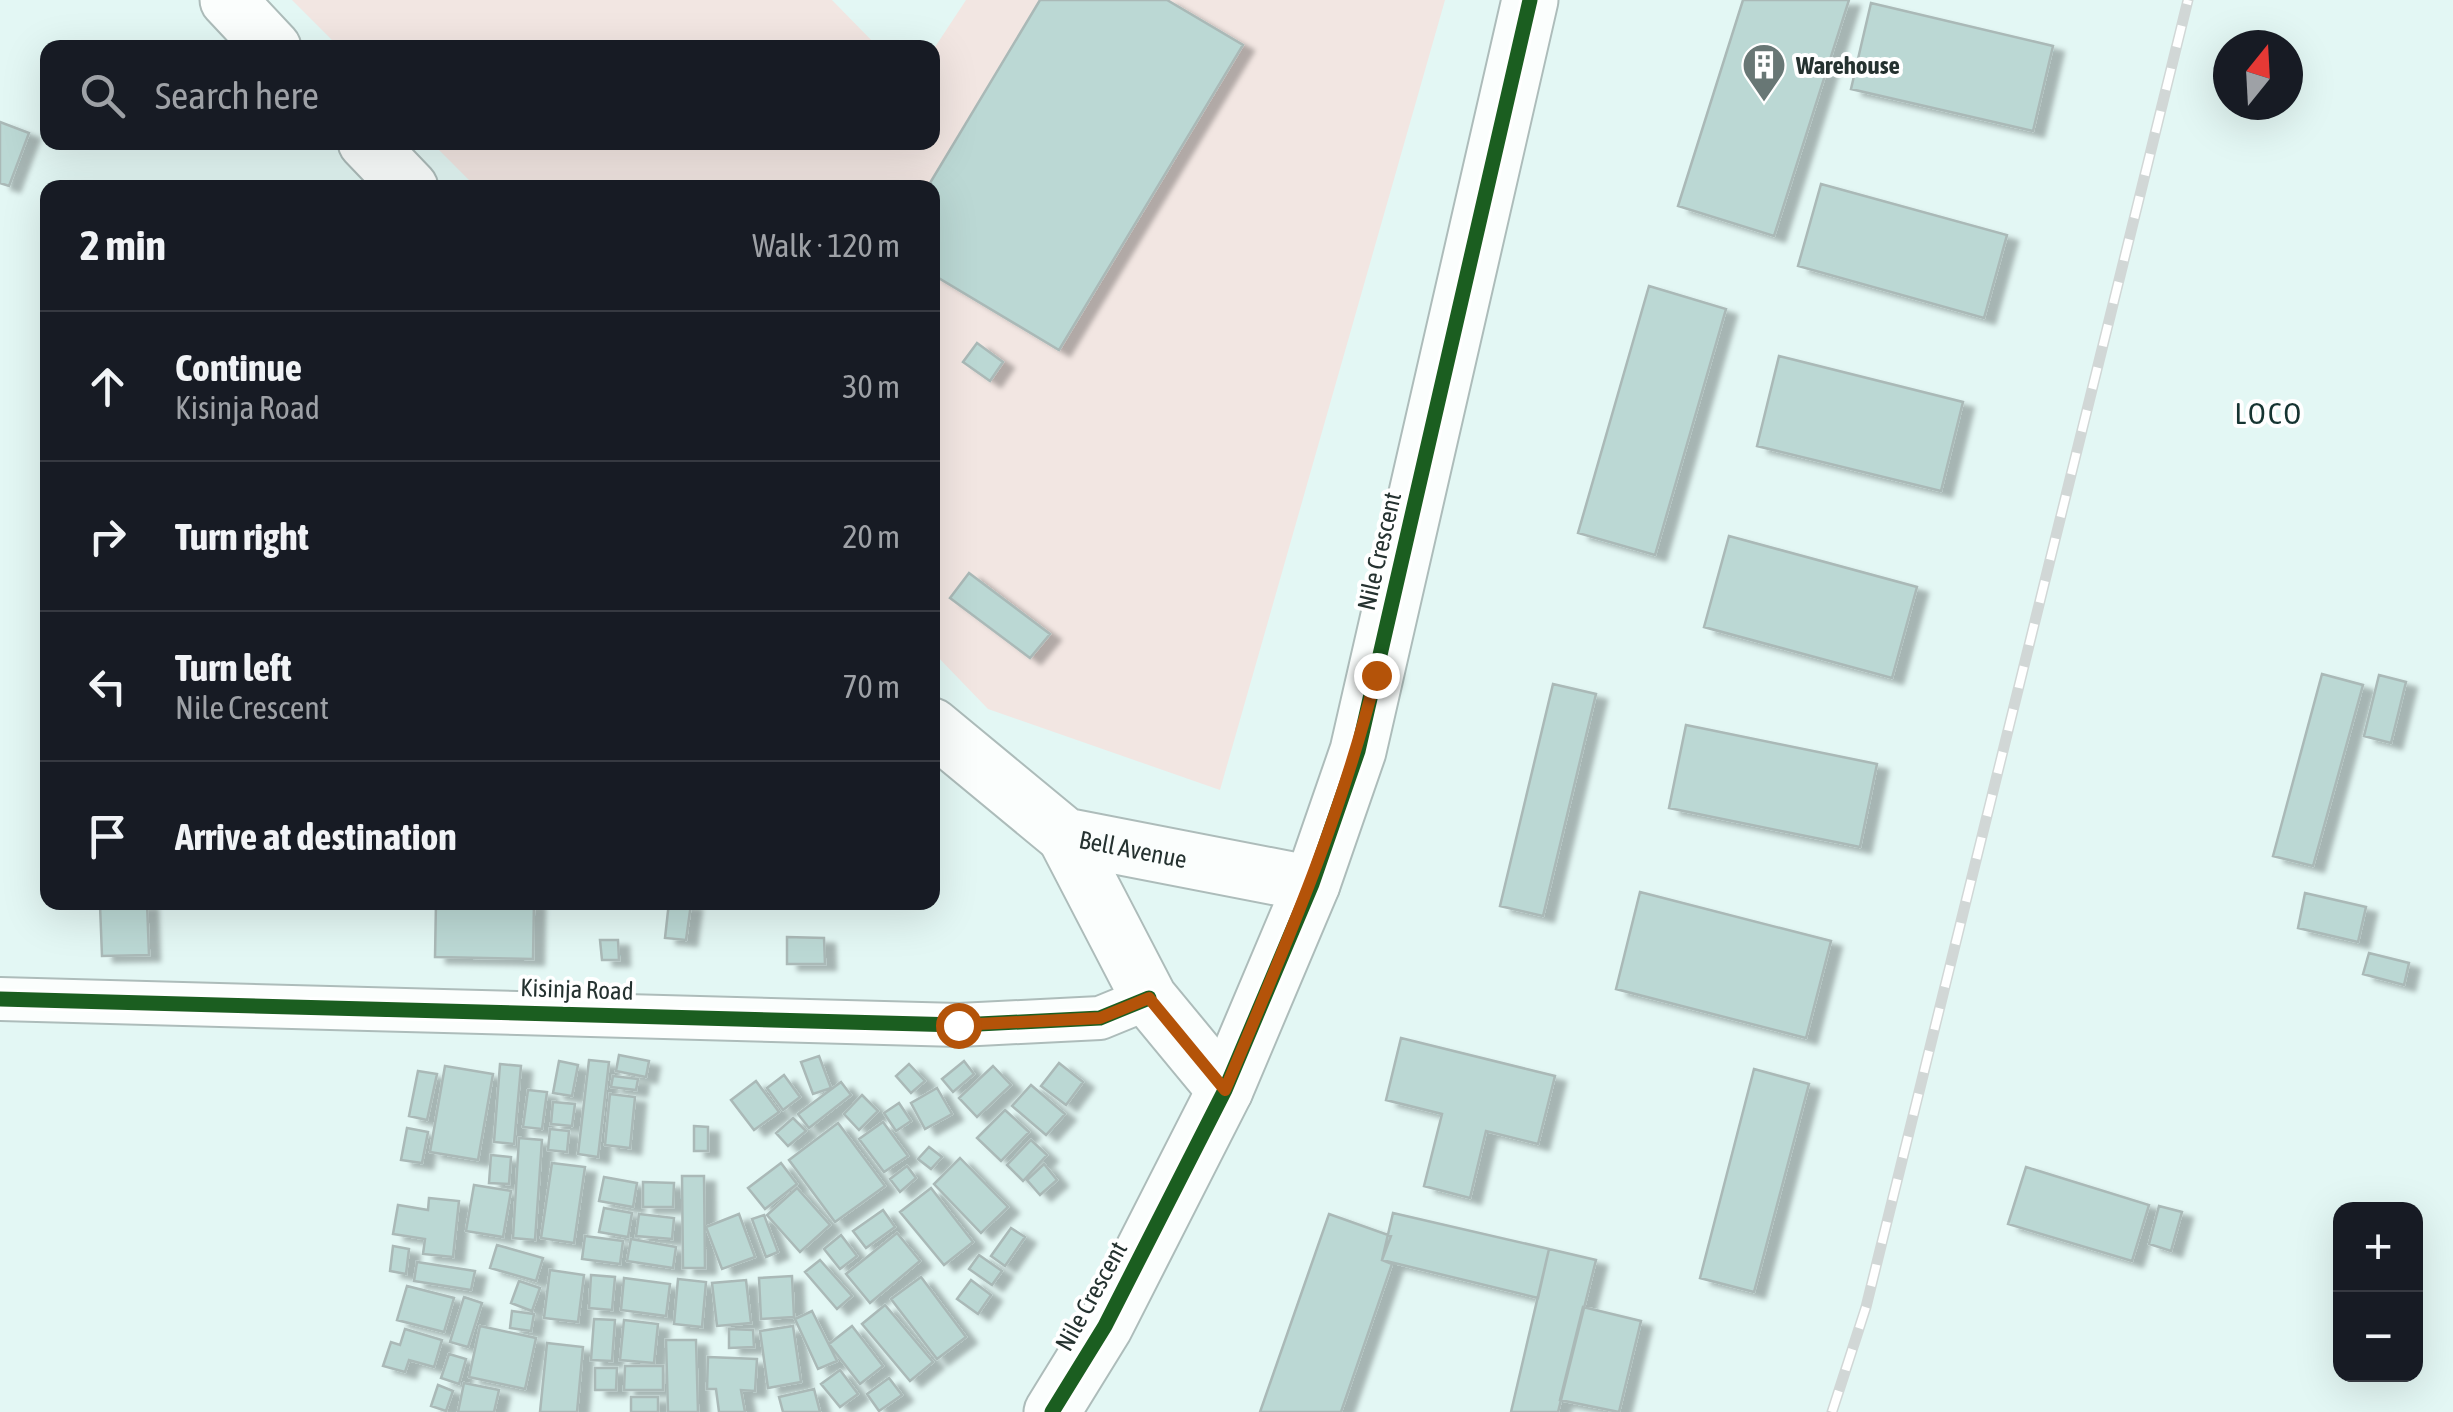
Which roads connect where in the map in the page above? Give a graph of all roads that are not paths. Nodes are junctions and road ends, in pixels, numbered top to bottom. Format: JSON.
{"nodes":[{"id":1,"x":228,"y":0,"type":"edge"},
{"id":2,"x":1530,"y":0,"type":"edge"},
{"id":3,"x":266,"y":40,"type":"edge"},
{"id":4,"x":374,"y":150,"type":"edge"},
{"id":5,"x":402,"y":180,"type":"edge"},
{"id":6,"x":940,"y":733,"type":"edge"},
{"id":7,"x":1065,"y":836,"type":"junction"},
{"id":8,"x":1312,"y":884,"type":"junction"},
{"id":9,"x":1149,"y":998,"type":"junction"},
{"id":10,"x":0,"y":999,"type":"edge"},
{"id":11,"x":1225,"y":1090,"type":"junction"},
{"id":12,"x":1052,"y":1412,"type":"edge"}],
"edges":[{"from":1,"to":3,"type":"street"},
{"from":2,"to":8,"type":"street","name":"Nile Crescent"},
{"from":4,"to":5,"type":"street"},
{"from":6,"to":7,"type":"street","name":"Bell Avenue"},
{"from":7,"to":8,"type":"street","name":"Bell Avenue"},
{"from":7,"to":9,"type":"street"},
{"from":8,"to":11,"type":"street","name":"Nile Crescent"},
{"from":9,"to":10,"type":"street","name":"Kisinja Road"},
{"from":9,"to":11,"type":"street"},
{"from":11,"to":12,"type":"street","name":"Nile Crescent"}]}
